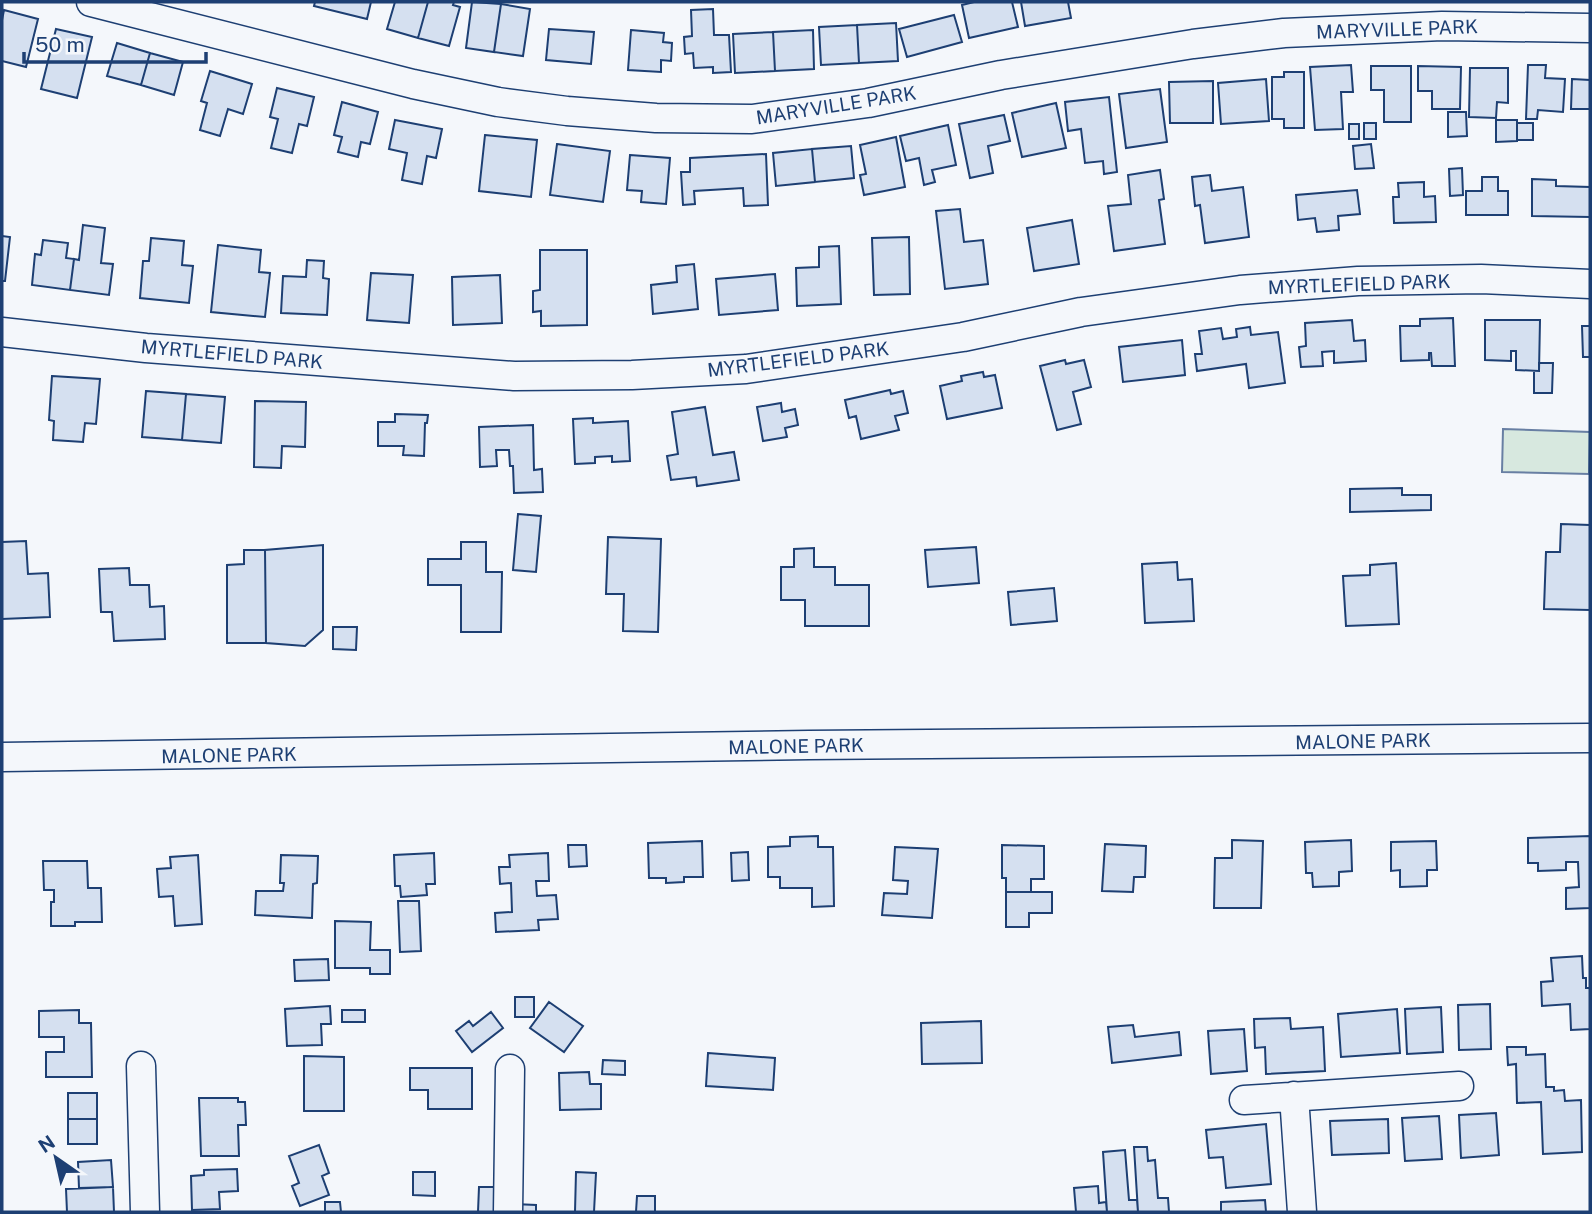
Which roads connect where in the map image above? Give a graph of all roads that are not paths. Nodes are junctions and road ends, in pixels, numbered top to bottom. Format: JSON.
{"nodes":[{"id":1,"x":91,"y":2,"type":"edge"},
{"id":2,"x":1590,"y":28,"type":"edge"},
{"id":3,"x":1590,"y":284,"type":"edge"},
{"id":4,"x":2,"y":332,"type":"edge"},
{"id":5,"x":1590,"y":738,"type":"edge"},
{"id":6,"x":2,"y":757,"type":"edge"},
{"id":7,"x":141,"y":1066,"type":"dead end"},
{"id":8,"x":510,"y":1069,"type":"dead end"},
{"id":9,"x":1460,"y":1086,"type":"dead end"},
{"id":10,"x":1294,"y":1096,"type":"junction"},
{"id":11,"x":1244,"y":1100,"type":"dead end"},
{"id":12,"x":145,"y":1212,"type":"edge"},
{"id":13,"x":508,"y":1212,"type":"edge"},
{"id":14,"x":1302,"y":1212,"type":"edge"}],
"edges":[{"from":1,"to":2,"type":"street","name":"MARYVILLE PARK"},
{"from":3,"to":4,"type":"street","name":"MYRTLEFIELD PARK"},
{"from":5,"to":6,"type":"street","name":"MALONE PARK"},
{"from":7,"to":12,"type":"street"},
{"from":8,"to":13,"type":"street"},
{"from":9,"to":10,"type":"street"},
{"from":10,"to":11,"type":"street"},
{"from":10,"to":14,"type":"street"}]}
